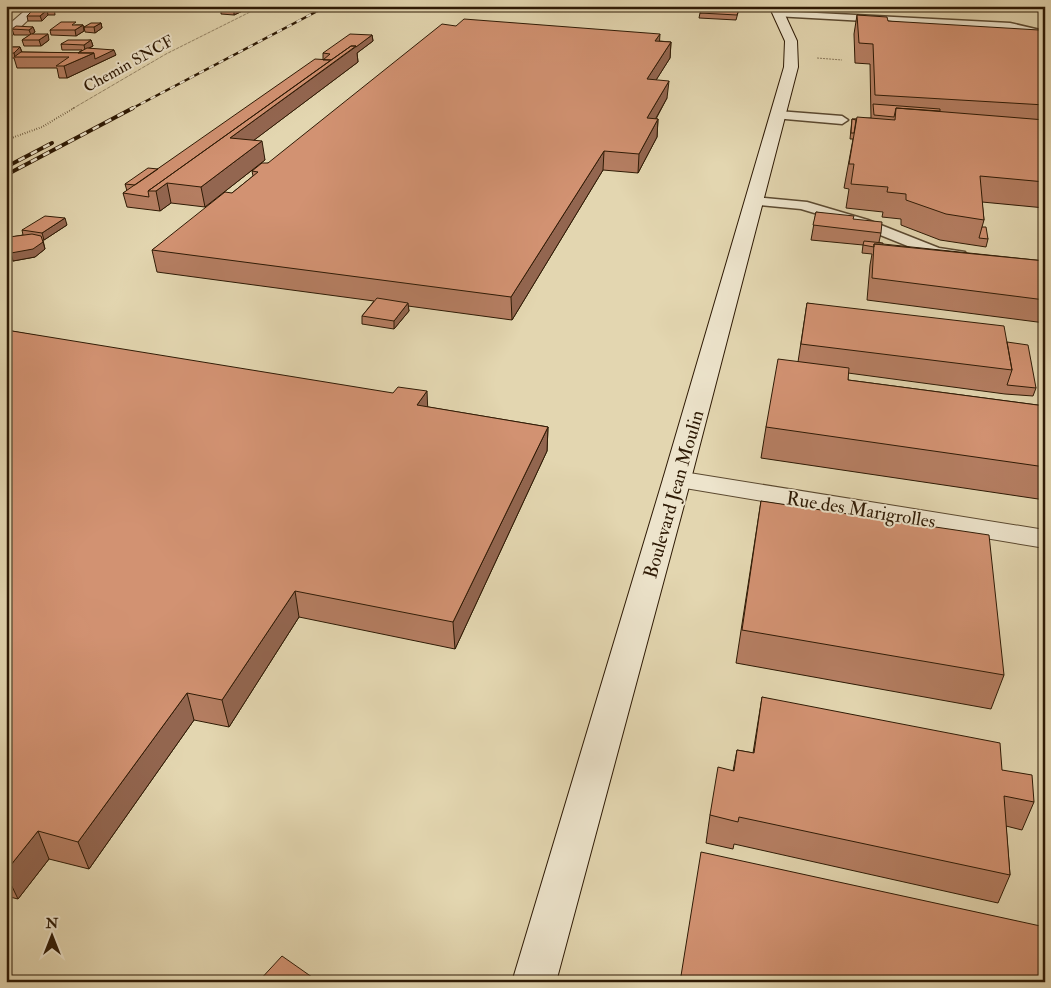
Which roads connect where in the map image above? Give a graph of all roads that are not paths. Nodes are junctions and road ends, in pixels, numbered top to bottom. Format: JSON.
{"nodes":[{"id":1,"x":36,"y":6,"type":"edge"},
{"id":2,"x":776,"y":10,"type":"edge"},
{"id":3,"x":6,"y":34,"type":"edge"},
{"id":4,"x":1045,"y":45,"type":"edge"},
{"id":5,"x":778,"y":115,"type":"junction"},
{"id":6,"x":842,"y":120,"type":"dead end"},
{"id":7,"x":754,"y":201,"type":"junction"},
{"id":8,"x":976,"y":256,"type":"edge"},
{"id":9,"x":677,"y":479,"type":"junction"},
{"id":10,"x":1045,"y":539,"type":"edge"},
{"id":11,"x":534,"y":982,"type":"edge"}],
"edges":[{"from":1,"to":3,"type":"street"},
{"from":2,"to":4,"type":"lane"},
{"from":2,"to":5,"type":"street","name":"Boulevard Jean Moulin"},
{"from":5,"to":6,"type":"lane"},
{"from":5,"to":7,"type":"street","name":"Boulevard Jean Moulin"},
{"from":7,"to":8,"type":"lane"},
{"from":7,"to":9,"type":"street","name":"Boulevard Jean Moulin"},
{"from":9,"to":10,"type":"street","name":"Rue des Marigrolles"},
{"from":9,"to":11,"type":"street","name":"Boulevard Jean Moulin"}]}
